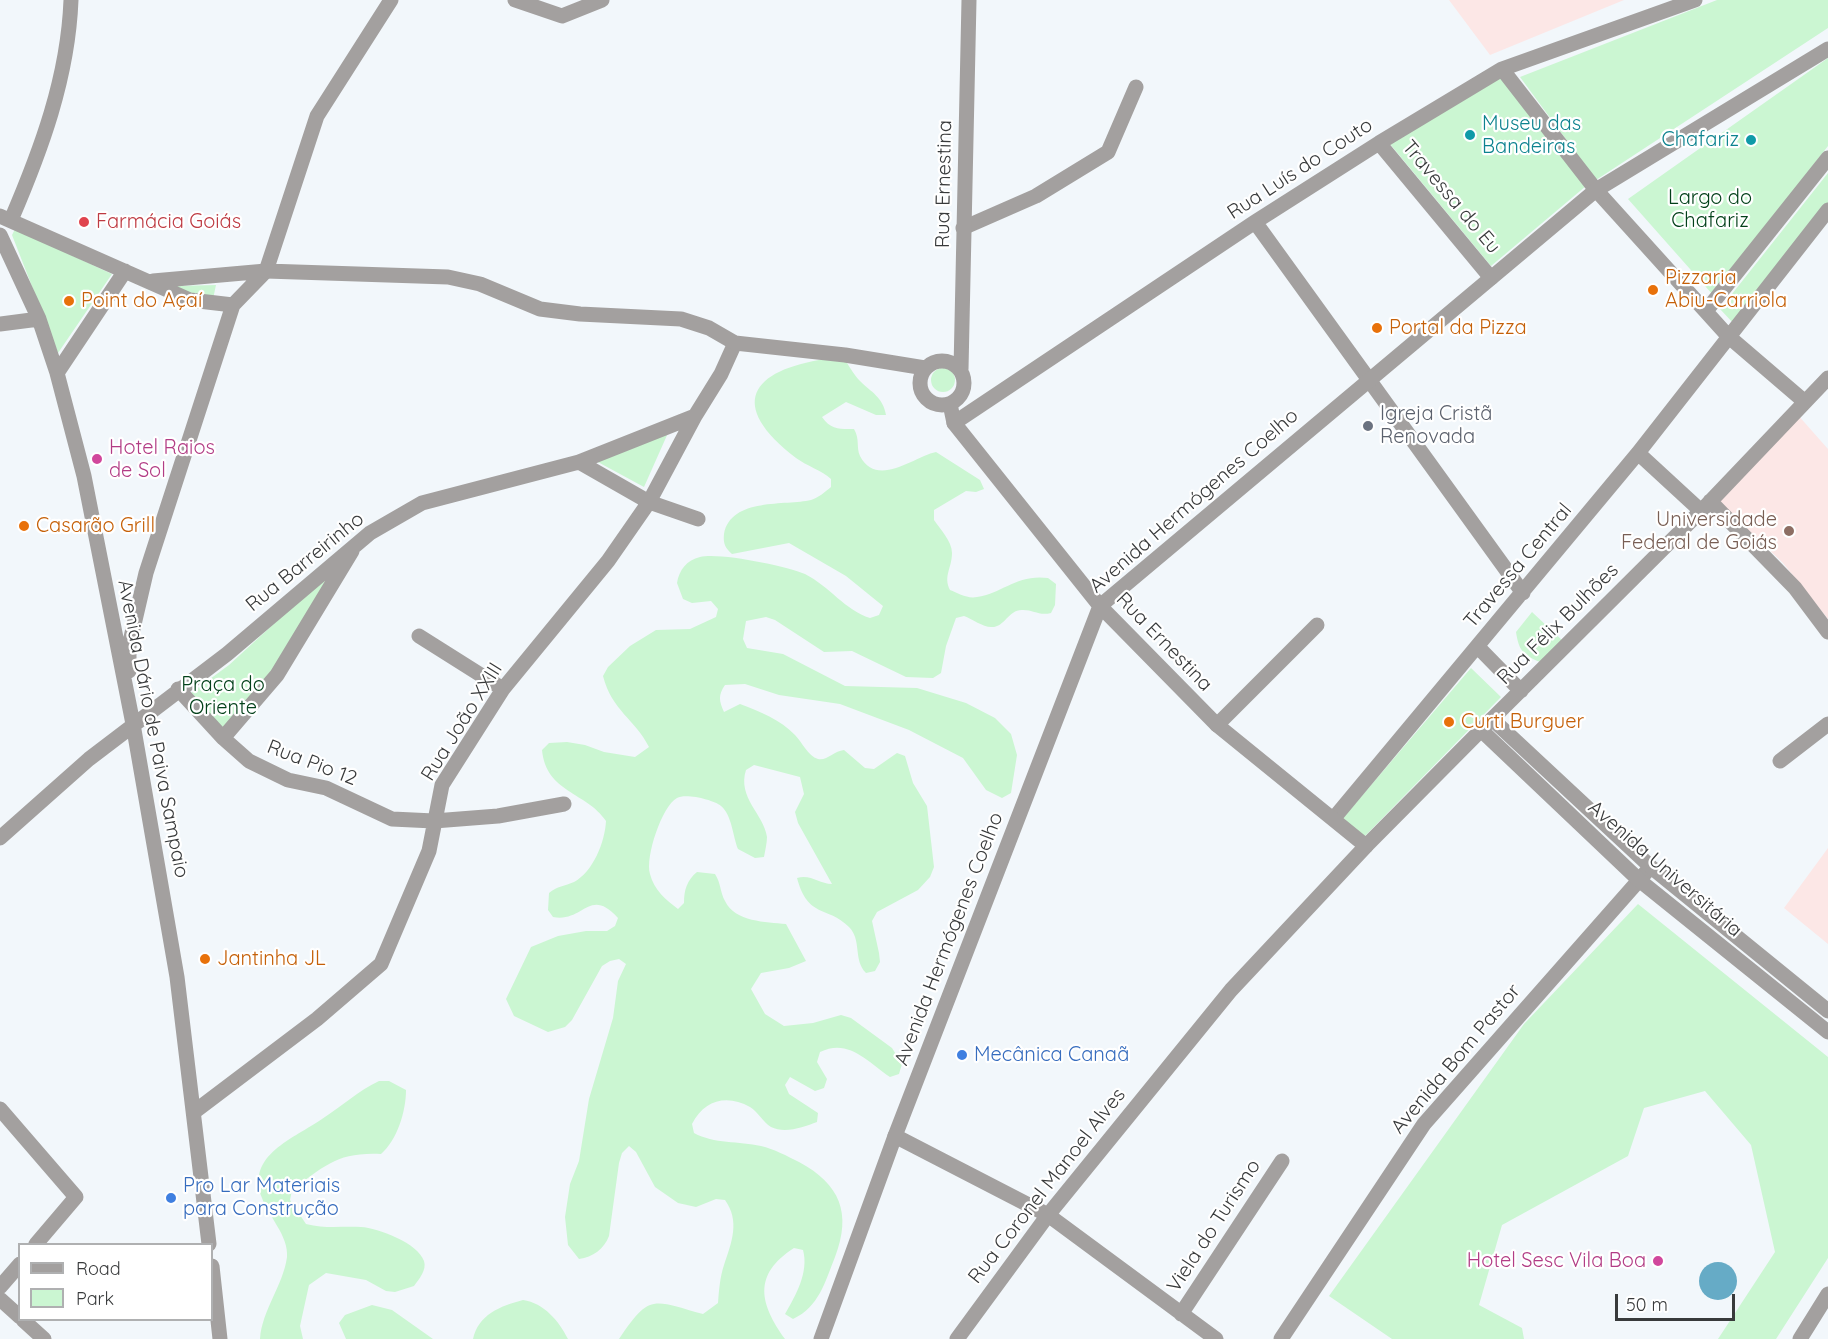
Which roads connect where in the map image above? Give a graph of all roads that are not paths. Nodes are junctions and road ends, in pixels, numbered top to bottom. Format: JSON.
{"nodes":[{"id":1,"x":71,"y":0,"type":"edge"},
{"id":2,"x":391,"y":0,"type":"edge"},
{"id":3,"x":515,"y":0,"type":"edge"},
{"id":4,"x":602,"y":0,"type":"edge"},
{"id":5,"x":969,"y":0,"type":"edge"},
{"id":6,"x":1695,"y":0,"type":"edge"},
{"id":7,"x":1828,"y":49,"type":"edge"},
{"id":8,"x":1502,"y":69,"type":"junction"},
{"id":9,"x":1136,"y":87,"type":"dead end"},
{"id":10,"x":1378,"y":142,"type":"junction"},
{"id":11,"x":1828,"y":158,"type":"edge"},
{"id":12,"x":1596,"y":190,"type":"junction"},
{"id":13,"x":1828,"y":210,"type":"edge"},
{"id":14,"x":5,"y":218,"type":"edge"},
{"id":15,"x":1255,"y":222,"type":"junction"},
{"id":16,"x":963,"y":228,"type":"junction"},
{"id":17,"x":0,"y":235,"type":"edge"},
{"id":18,"x":125,"y":271,"type":"junction"},
{"id":19,"x":266,"y":271,"type":"junction"},
{"id":20,"x":1491,"y":278,"type":"junction"},
{"id":21,"x":151,"y":282,"type":"junction"},
{"id":22,"x":233,"y":305,"type":"junction"},
{"id":23,"x":1706,"y":310,"type":"junction"},
{"id":24,"x":39,"y":319,"type":"junction"},
{"id":25,"x":0,"y":324,"type":"edge"},
{"id":26,"x":1728,"y":336,"type":"junction"},
{"id":27,"x":735,"y":343,"type":"junction"},
{"id":28,"x":925,"y":368,"type":"junction"},
{"id":29,"x":961,"y":369,"type":"junction"},
{"id":30,"x":57,"y":373,"type":"junction"},
{"id":31,"x":1370,"y":378,"type":"junction"},
{"id":32,"x":1828,"y":378,"type":"edge"},
{"id":33,"x":1805,"y":402,"type":"junction"},
{"id":34,"x":950,"y":404,"type":"junction"},
{"id":35,"x":694,"y":417,"type":"junction"},
{"id":36,"x":954,"y":423,"type":"junction"},
{"id":37,"x":1638,"y":453,"type":"junction"},
{"id":38,"x":579,"y":462,"type":"junction"},
{"id":39,"x":649,"y":502,"type":"junction"},
{"id":40,"x":1706,"y":506,"type":"junction"},
{"id":41,"x":698,"y":519,"type":"dead end"},
{"id":42,"x":352,"y":551,"type":"junction"},
{"id":43,"x":1523,"y":593,"type":"junction"},
{"id":44,"x":1100,"y":606,"type":"junction"},
{"id":45,"x":1317,"y":625,"type":"dead end"},
{"id":46,"x":1828,"y":632,"type":"edge"},
{"id":47,"x":419,"y":636,"type":"dead end"},
{"id":48,"x":1478,"y":647,"type":"junction"},
{"id":49,"x":178,"y":689,"type":"junction"},
{"id":50,"x":503,"y":689,"type":"junction"},
{"id":51,"x":1521,"y":690,"type":"junction"},
{"id":52,"x":128,"y":698,"type":"junction"},
{"id":53,"x":133,"y":724,"type":"junction"},
{"id":54,"x":1828,"y":724,"type":"edge"},
{"id":55,"x":1487,"y":725,"type":"junction"},
{"id":56,"x":1217,"y":726,"type":"junction"},
{"id":57,"x":222,"y":738,"type":"junction"},
{"id":58,"x":1780,"y":760,"type":"dead end"},
{"id":59,"x":564,"y":804,"type":"dead end"},
{"id":60,"x":1334,"y":818,"type":"junction"},
{"id":61,"x":434,"y":821,"type":"junction"},
{"id":62,"x":0,"y":838,"type":"edge"},
{"id":63,"x":1366,"y":846,"type":"junction"},
{"id":64,"x":1652,"y":867,"type":"junction"},
{"id":65,"x":1639,"y":880,"type":"junction"},
{"id":66,"x":1828,"y":1011,"type":"edge"},
{"id":67,"x":1828,"y":1032,"type":"edge"},
{"id":68,"x":0,"y":1108,"type":"edge"},
{"id":69,"x":194,"y":1112,"type":"junction"},
{"id":70,"x":895,"y":1136,"type":"junction"},
{"id":71,"x":1282,"y":1161,"type":"dead end"},
{"id":72,"x":1048,"y":1215,"type":"junction"},
{"id":73,"x":38,"y":1243,"type":"edge"},
{"id":74,"x":209,"y":1243,"type":"edge"},
{"id":75,"x":18,"y":1266,"type":"edge"},
{"id":76,"x":213,"y":1275,"type":"edge"},
{"id":77,"x":0,"y":1287,"type":"edge"},
{"id":78,"x":1828,"y":1294,"type":"edge"},
{"id":79,"x":0,"y":1299,"type":"edge"},
{"id":80,"x":1181,"y":1314,"type":"junction"},
{"id":81,"x":18,"y":1315,"type":"edge"},
{"id":82,"x":24,"y":1321,"type":"edge"},
{"id":83,"x":44,"y":1339,"type":"edge"},
{"id":84,"x":220,"y":1339,"type":"edge"},
{"id":85,"x":821,"y":1339,"type":"edge"},
{"id":86,"x":957,"y":1339,"type":"edge"},
{"id":87,"x":1216,"y":1339,"type":"edge"},
{"id":88,"x":1281,"y":1339,"type":"edge"},
{"id":89,"x":1800,"y":1339,"type":"edge"}],
"edges":[{"from":1,"to":14,"type":"street"},
{"from":2,"to":19,"type":"street"},
{"from":3,"to":4,"type":"street"},
{"from":5,"to":16,"type":"street","name":"Rua Ernestina"},
{"from":6,"to":8,"type":"street","name":"Rua Luís do Couto"},
{"from":7,"to":12,"type":"street","name":"Avenida Hermógenes Coelho"},
{"from":8,"to":10,"type":"street","name":"Rua Luís do Couto"},
{"from":8,"to":12,"type":"street"},
{"from":9,"to":16,"type":"street"},
{"from":10,"to":15,"type":"street","name":"Rua Luís do Couto"},
{"from":10,"to":20,"type":"street","name":"Travessa do Eu"},
{"from":11,"to":23,"type":"street"},
{"from":12,"to":20,"type":"street","name":"Avenida Hermógenes Coelho"},
{"from":12,"to":23,"type":"street"},
{"from":13,"to":26,"type":"street","name":"Travessa Central"},
{"from":14,"to":18,"type":"street"},
{"from":15,"to":31,"type":"street"},
{"from":15,"to":36,"type":"street","name":"Rua Luís do Couto"},
{"from":16,"to":29,"type":"street","name":"Rua Ernestina"},
{"from":17,"to":24,"type":"street","name":"Avenida Dário de Paiva Sampaio"},
{"from":18,"to":21,"type":"street"},
{"from":18,"to":30,"type":"street"},
{"from":19,"to":21,"type":"street"},
{"from":19,"to":22,"type":"street"},
{"from":19,"to":27,"type":"street"},
{"from":20,"to":31,"type":"street","name":"Avenida Hermógenes Coelho"},
{"from":21,"to":22,"type":"street"},
{"from":22,"to":52,"type":"street"},
{"from":23,"to":26,"type":"street"},
{"from":24,"to":25,"type":"street"},
{"from":24,"to":30,"type":"street","name":"Avenida Dário de Paiva Sampaio"},
{"from":26,"to":33,"type":"street"},
{"from":26,"to":37,"type":"street","name":"Travessa Central"},
{"from":27,"to":28,"type":"street"},
{"from":27,"to":35,"type":"street","name":"Rua João XXIII"},
{"from":28,"to":29,"type":"street"},
{"from":28,"to":34,"type":"street"},
{"from":29,"to":34,"type":"street"},
{"from":30,"to":52,"type":"street","name":"Avenida Dário de Paiva Sampaio"},
{"from":31,"to":43,"type":"street"},
{"from":31,"to":44,"type":"street","name":"Avenida Hermógenes Coelho"},
{"from":32,"to":33,"type":"street","name":"Rua Félix Bulhões"},
{"from":33,"to":40,"type":"street","name":"Rua Félix Bulhões"},
{"from":34,"to":36,"type":"street","name":"Rua Ernestina"},
{"from":35,"to":38,"type":"street","name":"Rua Barreirinho"},
{"from":35,"to":39,"type":"street","name":"Rua João XXIII"},
{"from":36,"to":44,"type":"street","name":"Rua Ernestina"},
{"from":37,"to":40,"type":"street"},
{"from":37,"to":43,"type":"street","name":"Travessa Central"},
{"from":38,"to":39,"type":"street"},
{"from":38,"to":42,"type":"street","name":"Rua Barreirinho"},
{"from":39,"to":41,"type":"street"},
{"from":39,"to":50,"type":"street","name":"Rua João XXIII"},
{"from":40,"to":46,"type":"street"},
{"from":40,"to":51,"type":"street","name":"Rua Félix Bulhões"},
{"from":42,"to":49,"type":"street","name":"Rua Barreirinho"},
{"from":42,"to":57,"type":"street"},
{"from":43,"to":48,"type":"street","name":"Travessa Central"},
{"from":44,"to":56,"type":"street","name":"Rua Ernestina"},
{"from":44,"to":70,"type":"street","name":"Avenida Hermógenes Coelho"},
{"from":45,"to":56,"type":"street"},
{"from":47,"to":50,"type":"street"},
{"from":48,"to":51,"type":"street"},
{"from":48,"to":60,"type":"street","name":"Travessa Central"},
{"from":49,"to":53,"type":"street","name":"Rua Barreirinho"},
{"from":49,"to":57,"type":"street","name":"Rua Pio 12"},
{"from":50,"to":61,"type":"street","name":"Rua João XXIII"},
{"from":51,"to":55,"type":"street","name":"Rua Félix Bulhões"},
{"from":52,"to":53,"type":"street","name":"Avenida Dário de Paiva Sampaio"},
{"from":53,"to":62,"type":"street","name":"Rua Barreirinho"},
{"from":53,"to":69,"type":"street","name":"Avenida Dário de Paiva Sampaio"},
{"from":54,"to":58,"type":"street"},
{"from":55,"to":63,"type":"street","name":"Rua Félix Bulhões"},
{"from":55,"to":64,"type":"street","name":"Avenida Universitária"},
{"from":55,"to":65,"type":"street","name":"Avenida Universitária"},
{"from":56,"to":60,"type":"street","name":"Rua Ernestina"},
{"from":57,"to":61,"type":"street","name":"Rua Pio 12"},
{"from":59,"to":61,"type":"street","name":"Rua Pio 12"},
{"from":60,"to":63,"type":"street","name":"Rua Ernestina"},
{"from":61,"to":69,"type":"street","name":"Rua João XXIII"},
{"from":63,"to":72,"type":"street","name":"Rua Coronel Manoel Alves"},
{"from":64,"to":65,"type":"street","name":"Avenida Bom Pastor"},
{"from":64,"to":66,"type":"street","name":"Avenida Universitária"},
{"from":65,"to":67,"type":"street","name":"Avenida Universitária"},
{"from":65,"to":88,"type":"street","name":"Avenida Bom Pastor"},
{"from":68,"to":73,"type":"street"},
{"from":69,"to":74,"type":"street","name":"Avenida Dário de Paiva Sampaio"},
{"from":70,"to":72,"type":"street"},
{"from":70,"to":85,"type":"street","name":"Avenida Hermógenes Coelho"},
{"from":71,"to":80,"type":"street","name":"Viela do Turismo"},
{"from":72,"to":80,"type":"street"},
{"from":72,"to":86,"type":"street","name":"Rua Coronel Manoel Alves"},
{"from":75,"to":77,"type":"street"},
{"from":76,"to":84,"type":"street"},
{"from":78,"to":89,"type":"street"},
{"from":79,"to":81,"type":"street"},
{"from":80,"to":87,"type":"street"},
{"from":82,"to":83,"type":"street"}]}
